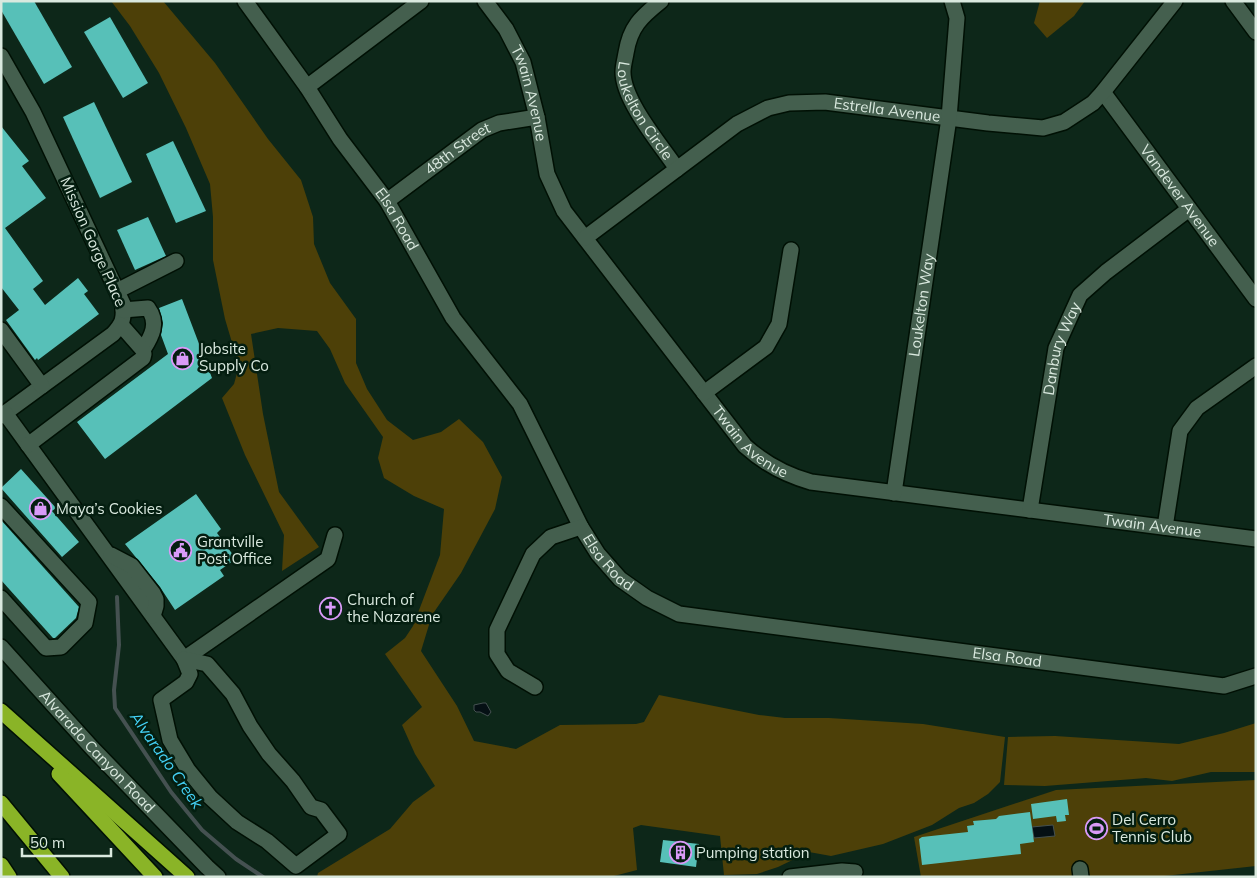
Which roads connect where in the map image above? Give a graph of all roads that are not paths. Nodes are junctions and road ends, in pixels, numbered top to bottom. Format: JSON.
{"nodes":[{"id":1,"x":245,"y":1,"type":"edge"},
{"id":2,"x":421,"y":1,"type":"edge"},
{"id":3,"x":485,"y":1,"type":"edge"},
{"id":4,"x":661,"y":1,"type":"edge"},
{"id":5,"x":952,"y":1,"type":"edge"},
{"id":6,"x":1175,"y":1,"type":"edge"},
{"id":7,"x":1233,"y":1,"type":"edge"},
{"id":8,"x":1256,"y":32,"type":"edge"},
{"id":9,"x":1,"y":56,"type":"edge"},
{"id":10,"x":307,"y":87,"type":"junction"},
{"id":11,"x":1103,"y":92,"type":"junction"},
{"id":12,"x":537,"y":117,"type":"junction"},
{"id":13,"x":949,"y":118,"type":"junction"},
{"id":14,"x":677,"y":169,"type":"junction"},
{"id":15,"x":387,"y":202,"type":"junction"},
{"id":16,"x":1189,"y":209,"type":"junction"},
{"id":17,"x":585,"y":238,"type":"junction"},
{"id":18,"x":791,"y":250,"type":"dead end"},
{"id":19,"x":176,"y":262,"type":"dead end"},
{"id":20,"x":116,"y":291,"type":"junction"},
{"id":21,"x":1256,"y":299,"type":"edge"},
{"id":22,"x":122,"y":318,"type":"junction"},
{"id":23,"x":1,"y":330,"type":"edge"},
{"id":24,"x":143,"y":350,"type":"junction"},
{"id":25,"x":1256,"y":366,"type":"edge"},
{"id":26,"x":42,"y":386,"type":"junction"},
{"id":27,"x":704,"y":393,"type":"junction"},
{"id":28,"x":3,"y":414,"type":"edge"},
{"id":29,"x":28,"y":445,"type":"junction"},
{"id":30,"x":894,"y":493,"type":"junction"},
{"id":31,"x":1,"y":506,"type":"edge"},
{"id":32,"x":1030,"y":510,"type":"junction"},
{"id":33,"x":581,"y":527,"type":"junction"},
{"id":34,"x":1165,"y":527,"type":"junction"},
{"id":35,"x":335,"y":535,"type":"dead end"},
{"id":36,"x":1256,"y":539,"type":"edge"},
{"id":37,"x":1,"y":598,"type":"edge"},
{"id":38,"x":1,"y":647,"type":"edge"},
{"id":39,"x":184,"y":659,"type":"junction"},
{"id":40,"x":1256,"y":676,"type":"edge"},
{"id":41,"x":534,"y":687,"type":"dead end"},
{"id":42,"x":1,"y":712,"type":"edge"},
{"id":43,"x":1,"y":803,"type":"edge"},
{"id":44,"x":1,"y":865,"type":"edge"},
{"id":45,"x":855,"y":872,"type":"dead end"},
{"id":46,"x":9,"y":877,"type":"edge"},
{"id":47,"x":62,"y":877,"type":"edge"},
{"id":48,"x":155,"y":877,"type":"edge"},
{"id":49,"x":187,"y":877,"type":"edge"},
{"id":50,"x":218,"y":877,"type":"edge"},
{"id":51,"x":790,"y":877,"type":"edge"}],
"edges":[{"from":1,"to":10,"type":"street","name":"Elsa Road"},
{"from":2,"to":10,"type":"street"},
{"from":3,"to":12,"type":"street","name":"Twain Avenue"},
{"from":4,"to":14,"type":"street","name":"Loukelton Circle"},
{"from":5,"to":13,"type":"street"},
{"from":6,"to":11,"type":"street","name":"Estrella Avenue"},
{"from":7,"to":8,"type":"street"},
{"from":9,"to":20,"type":"street","name":"Mission Gorge Place"},
{"from":10,"to":15,"type":"street","name":"Elsa Road"},
{"from":11,"to":13,"type":"street","name":"Estrella Avenue"},
{"from":11,"to":16,"type":"street","name":"Vandever Avenue"},
{"from":12,"to":15,"type":"street","name":"48th Street"},
{"from":12,"to":17,"type":"street","name":"Twain Avenue"},
{"from":13,"to":14,"type":"street","name":"Estrella Avenue"},
{"from":13,"to":30,"type":"street","name":"Loukelton Way"},
{"from":14,"to":17,"type":"street","name":"Estrella Avenue"},
{"from":15,"to":33,"type":"street","name":"Elsa Road"},
{"from":16,"to":21,"type":"street","name":"Vandever Avenue"},
{"from":16,"to":32,"type":"street","name":"Danbury Way"},
{"from":17,"to":27,"type":"street","name":"Twain Avenue"},
{"from":18,"to":27,"type":"street"},
{"from":19,"to":20,"type":"street"},
{"from":20,"to":22,"type":"street","name":"Mission Gorge Place"},
{"from":22,"to":24,"type":"street"},
{"from":22,"to":24,"type":"street"},
{"from":22,"to":26,"type":"street","name":"Mission Gorge Place"},
{"from":23,"to":26,"type":"street"},
{"from":24,"to":29,"type":"street"},
{"from":25,"to":34,"type":"street"},
{"from":26,"to":28,"type":"street","name":"Mission Gorge Place"},
{"from":27,"to":30,"type":"street","name":"Twain Avenue"},
{"from":28,"to":29,"type":"street","name":"Mission Gorge Place"},
{"from":29,"to":39,"type":"street","name":"Mission Gorge Place"},
{"from":30,"to":32,"type":"street","name":"Twain Avenue"},
{"from":31,"to":37,"type":"street"},
{"from":32,"to":34,"type":"street","name":"Twain Avenue"},
{"from":33,"to":40,"type":"street","name":"Elsa Road"},
{"from":33,"to":41,"type":"street"},
{"from":34,"to":36,"type":"street","name":"Twain Avenue"},
{"from":35,"to":39,"type":"street"},
{"from":38,"to":50,"type":"street","name":"Alvarado Canyon Road"},
{"from":39,"to":39,"type":"street"},
{"from":42,"to":48,"type":"highway"},
{"from":42,"to":49,"type":"highway"},
{"from":43,"to":47,"type":"highway"},
{"from":44,"to":46,"type":"highway"},
{"from":45,"to":51,"type":"street"}]}
